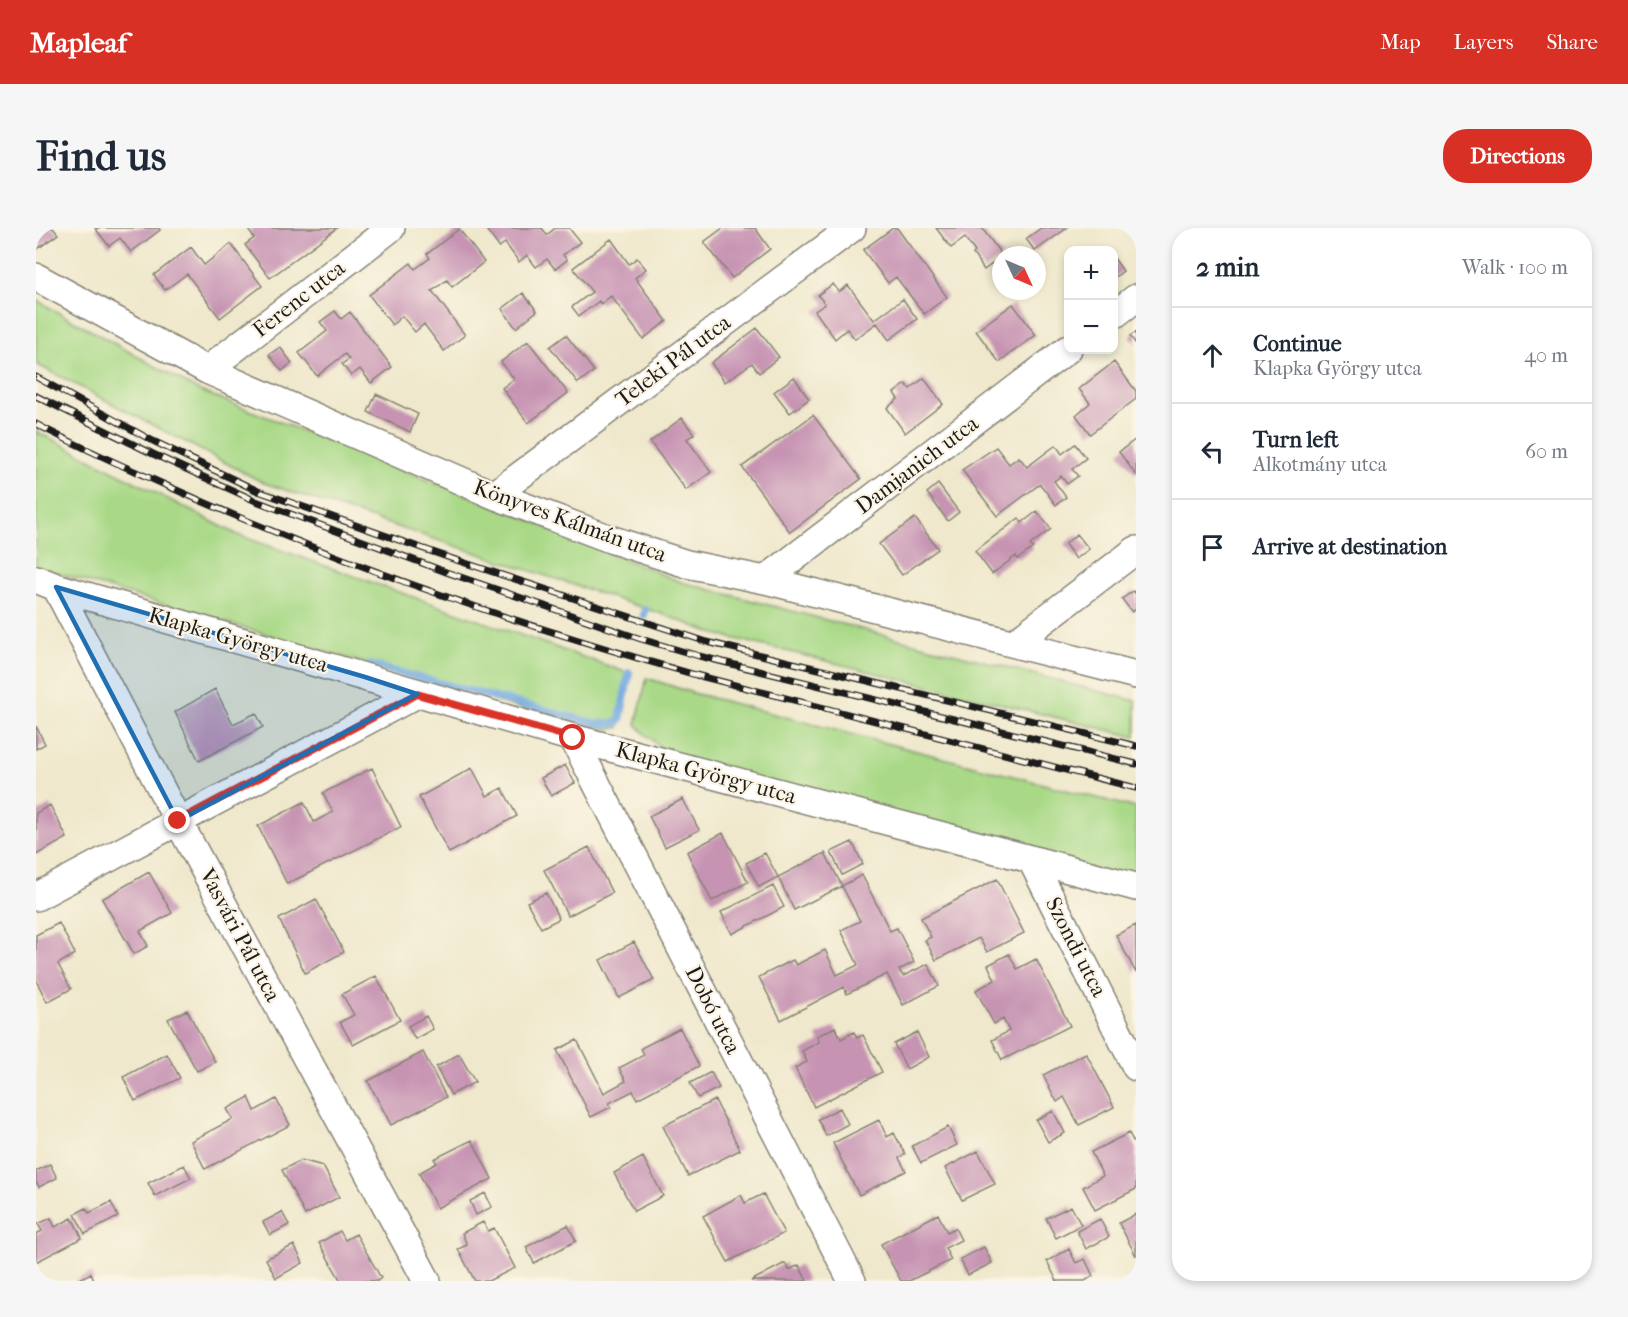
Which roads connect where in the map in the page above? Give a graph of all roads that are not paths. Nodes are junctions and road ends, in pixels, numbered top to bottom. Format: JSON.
{"nodes":[{"id":1,"x":391,"y":228,"type":"edge"},
{"id":2,"x":852,"y":228,"type":"edge"},
{"id":3,"x":36,"y":277,"type":"edge"},
{"id":4,"x":1136,"y":298,"type":"edge"},
{"id":5,"x":1118,"y":311,"type":"edge"},
{"id":6,"x":1064,"y":352,"type":"edge"},
{"id":7,"x":207,"y":370,"type":"junction"},
{"id":8,"x":494,"y":495,"type":"junction"},
{"id":9,"x":1136,"y":550,"type":"edge"},
{"id":10,"x":765,"y":580,"type":"junction"},
{"id":11,"x":46,"y":583,"type":"edge"},
{"id":12,"x":1014,"y":643,"type":"junction"},
{"id":13,"x":1136,"y":675,"type":"edge"},
{"id":14,"x":417,"y":694,"type":"junction"},
{"id":15,"x":573,"y":738,"type":"junction"},
{"id":16,"x":178,"y":821,"type":"junction"},
{"id":17,"x":1031,"y":859,"type":"junction"},
{"id":18,"x":1136,"y":887,"type":"edge"},
{"id":19,"x":36,"y":897,"type":"edge"},
{"id":20,"x":1136,"y":1067,"type":"edge"},
{"id":21,"x":427,"y":1281,"type":"edge"},
{"id":22,"x":852,"y":1281,"type":"edge"}],
"edges":[{"from":1,"to":7,"type":"street","name":"Ferenc utca"},
{"from":2,"to":8,"type":"street","name":"Teleki Pál utca"},
{"from":3,"to":7,"type":"street","name":"Könyves Kálmán utca"},
{"from":4,"to":5,"type":"street"},
{"from":6,"to":10,"type":"street","name":"Damjanich utca"},
{"from":7,"to":8,"type":"street","name":"Könyves Kálmán utca"},
{"from":8,"to":10,"type":"street","name":"Könyves Kálmán utca"},
{"from":9,"to":12,"type":"street"},
{"from":10,"to":12,"type":"street","name":"Könyves Kálmán utca"},
{"from":11,"to":14,"type":"street","name":"Klapka György utca"},
{"from":11,"to":16,"type":"street","name":"Vasvári Pál utca"},
{"from":12,"to":13,"type":"street","name":"Könyves Kálmán utca"},
{"from":14,"to":15,"type":"street","name":"Klapka György utca"},
{"from":14,"to":16,"type":"street"},
{"from":15,"to":17,"type":"street","name":"Klapka György utca"},
{"from":15,"to":22,"type":"street","name":"Dobó utca"},
{"from":16,"to":19,"type":"street"},
{"from":16,"to":21,"type":"street","name":"Vasvári Pál utca"},
{"from":17,"to":18,"type":"street","name":"Klapka György utca"},
{"from":17,"to":20,"type":"street","name":"Szondi utca"}]}
